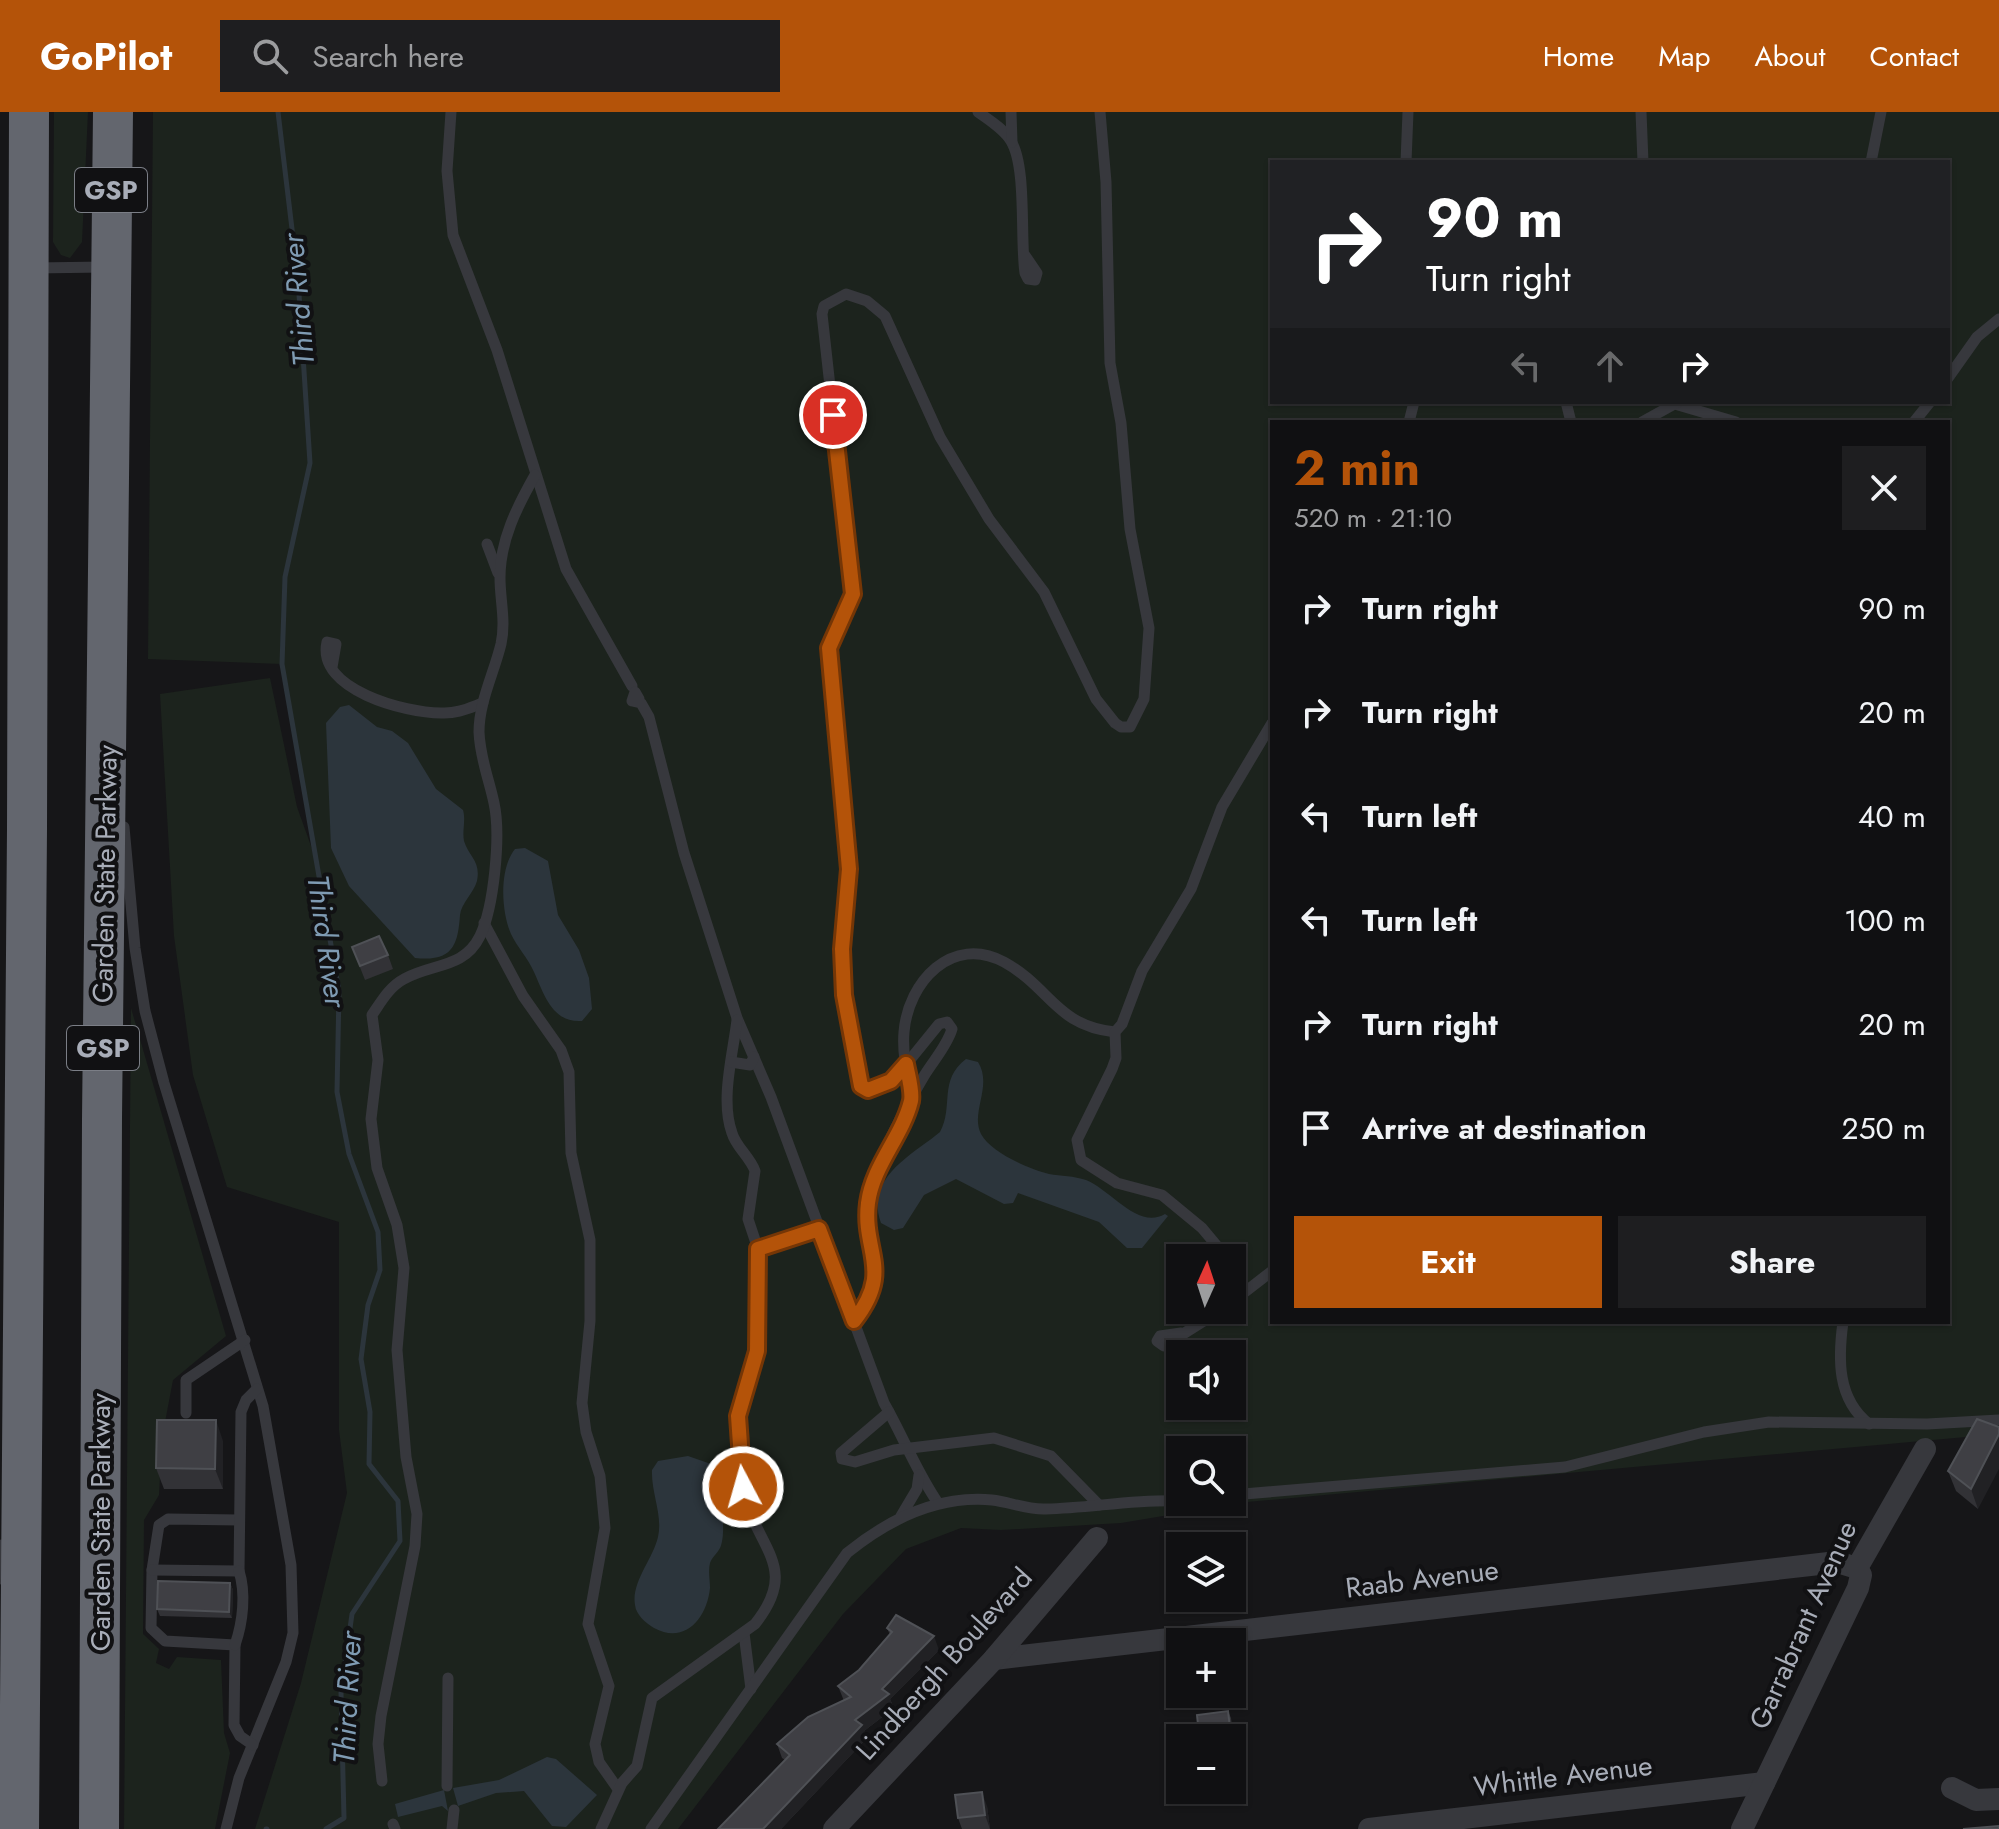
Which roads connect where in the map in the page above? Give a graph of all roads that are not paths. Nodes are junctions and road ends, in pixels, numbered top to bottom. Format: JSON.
{"nodes":[{"id":1,"x":29,"y":112,"type":"edge"},
{"id":2,"x":113,"y":112,"type":"edge"},
{"id":3,"x":451,"y":112,"type":"edge"},
{"id":4,"x":978,"y":112,"type":"edge"},
{"id":5,"x":1011,"y":112,"type":"edge"},
{"id":6,"x":1100,"y":112,"type":"edge"},
{"id":7,"x":1408,"y":112,"type":"edge"},
{"id":8,"x":1641,"y":112,"type":"edge"},
{"id":9,"x":1881,"y":112,"type":"edge"},
{"id":10,"x":1012,"y":142,"type":"junction"},
{"id":11,"x":1406,"y":160,"type":"edge"},
{"id":12,"x":1643,"y":160,"type":"edge"},
{"id":13,"x":1871,"y":160,"type":"edge"},
{"id":14,"x":1024,"y":254,"type":"dead end"},
{"id":15,"x":109,"y":267,"type":"junction"},
{"id":16,"x":29,"y":268,"type":"junction"},
{"id":17,"x":1999,"y":319,"type":"edge"},
{"id":18,"x":1950,"y":375,"type":"edge"},
{"id":19,"x":1670,"y":404,"type":"edge"},
{"id":20,"x":1675,"y":404,"type":"edge"},
{"id":21,"x":1928,"y":404,"type":"edge"},
{"id":22,"x":1645,"y":420,"type":"edge"},
{"id":23,"x":1729,"y":420,"type":"edge"},
{"id":24,"x":1916,"y":420,"type":"edge"},
{"id":25,"x":535,"y":475,"type":"junction"},
{"id":26,"x":487,"y":544,"type":"dead end"},
{"id":27,"x":500,"y":576,"type":"junction"},
{"id":28,"x":108,"y":635,"type":"junction"},
{"id":29,"x":332,"y":667,"type":"dead end"},
{"id":30,"x":632,"y":686,"type":"dead end"},
{"id":31,"x":639,"y":699,"type":"dead end"},
{"id":32,"x":483,"y":703,"type":"junction"},
{"id":33,"x":457,"y":713,"type":"junction"},
{"id":34,"x":480,"y":721,"type":"junction"},
{"id":35,"x":1270,"y":726,"type":"edge"},
{"id":36,"x":119,"y":770,"type":"dead end"},
{"id":37,"x":123,"y":816,"type":"dead end"},
{"id":38,"x":484,"y":923,"type":"junction"},
{"id":39,"x":737,"y":1018,"type":"junction"},
{"id":40,"x":1115,"y":1032,"type":"junction"},
{"id":41,"x":754,"y":1057,"type":"junction"},
{"id":42,"x":731,"y":1062,"type":"junction"},
{"id":43,"x":906,"y":1064,"type":"junction"},
{"id":44,"x":912,"y":1099,"type":"junction"},
{"id":45,"x":25,"y":1117,"type":"junction"},
{"id":46,"x":819,"y":1229,"type":"junction"},
{"id":47,"x":1215,"y":1244,"type":"edge"},
{"id":48,"x":758,"y":1249,"type":"junction"},
{"id":49,"x":1270,"y":1273,"type":"edge"},
{"id":50,"x":1246,"y":1291,"type":"edge"},
{"id":51,"x":854,"y":1321,"type":"junction"},
{"id":52,"x":1197,"y":1324,"type":"edge"},
{"id":53,"x":1843,"y":1324,"type":"edge"},
{"id":54,"x":1181,"y":1333,"type":"dead end"},
{"id":55,"x":245,"y":1340,"type":"junction"},
{"id":56,"x":257,"y":1389,"type":"junction"},
{"id":57,"x":889,"y":1412,"type":"junction"},
{"id":58,"x":186,"y":1413,"type":"dead end"},
{"id":59,"x":8,"y":1420,"type":"dead end"},
{"id":60,"x":1999,"y":1420,"type":"edge"},
{"id":61,"x":1869,"y":1424,"type":"junction"},
{"id":62,"x":909,"y":1448,"type":"junction"},
{"id":63,"x":1925,"y":1449,"type":"dead end"},
{"id":64,"x":919,"y":1475,"type":"junction"},
{"id":65,"x":1246,"y":1494,"type":"edge"},
{"id":66,"x":1166,"y":1500,"type":"edge"},
{"id":67,"x":938,"y":1503,"type":"junction"},
{"id":68,"x":1099,"y":1505,"type":"junction"},
{"id":69,"x":898,"y":1519,"type":"junction"},
{"id":70,"x":239,"y":1520,"type":"junction"},
{"id":71,"x":3,"y":1532,"type":"dead end"},
{"id":72,"x":1097,"y":1538,"type":"dead end"},
{"id":73,"x":1857,"y":1568,"type":"junction"},
{"id":74,"x":152,"y":1570,"type":"junction"},
{"id":75,"x":239,"y":1571,"type":"junction"},
{"id":76,"x":0,"y":1579,"type":"edge"},
{"id":77,"x":744,"y":1633,"type":"junction"},
{"id":78,"x":235,"y":1645,"type":"junction"},
{"id":79,"x":994,"y":1659,"type":"junction"},
{"id":80,"x":448,"y":1678,"type":"dead end"},
{"id":81,"x":751,"y":1689,"type":"junction"},
{"id":82,"x":253,"y":1745,"type":"junction"},
{"id":83,"x":382,"y":1781,"type":"dead end"},
{"id":84,"x":1764,"y":1783,"type":"junction"},
{"id":85,"x":447,"y":1786,"type":"dead end"},
{"id":86,"x":1952,"y":1788,"type":"dead end"},
{"id":87,"x":618,"y":1789,"type":"junction"},
{"id":88,"x":1999,"y":1799,"type":"edge"},
{"id":89,"x":454,"y":1810,"type":"dead end"},
{"id":90,"x":19,"y":1829,"type":"edge"},
{"id":91,"x":99,"y":1829,"type":"edge"},
{"id":92,"x":226,"y":1829,"type":"edge"},
{"id":93,"x":452,"y":1829,"type":"edge"},
{"id":94,"x":601,"y":1829,"type":"edge"},
{"id":95,"x":651,"y":1829,"type":"edge"},
{"id":96,"x":834,"y":1829,"type":"edge"},
{"id":97,"x":1369,"y":1829,"type":"edge"},
{"id":98,"x":1742,"y":1829,"type":"edge"}],
"edges":[{"from":1,"to":16,"type":"highway","number":"GSP"},
{"from":2,"to":15,"type":"highway","name":"Garden State Parkway","number":"GSP"},
{"from":3,"to":25,"type":"lane"},
{"from":4,"to":10,"type":"lane"},
{"from":5,"to":10,"type":"lane"},
{"from":6,"to":43,"type":"lane"},
{"from":7,"to":11,"type":"lane"},
{"from":8,"to":12,"type":"lane"},
{"from":9,"to":13,"type":"lane"},
{"from":10,"to":14,"type":"lane"},
{"from":15,"to":16,"type":"lane"},
{"from":15,"to":28,"type":"highway","name":"Garden State Parkway","number":"GSP"},
{"from":16,"to":45,"type":"highway","number":"GSP"},
{"from":17,"to":18,"type":"lane"},
{"from":19,"to":22,"type":"lane"},
{"from":20,"to":23,"type":"lane"},
{"from":21,"to":24,"type":"lane"},
{"from":25,"to":27,"type":"lane"},
{"from":25,"to":30,"type":"lane"},
{"from":26,"to":27,"type":"lane"},
{"from":27,"to":32,"type":"lane"},
{"from":28,"to":36,"type":"lane"},
{"from":28,"to":91,"type":"highway","name":"Garden State Parkway","number":"GSP"},
{"from":29,"to":33,"type":"lane"},
{"from":31,"to":39,"type":"lane"},
{"from":32,"to":33,"type":"lane"},
{"from":32,"to":34,"type":"lane"},
{"from":33,"to":34,"type":"lane"},
{"from":34,"to":38,"type":"lane"},
{"from":35,"to":40,"type":"lane"},
{"from":37,"to":55,"type":"lane"},
{"from":38,"to":83,"type":"lane"},
{"from":38,"to":87,"type":"lane"},
{"from":39,"to":41,"type":"lane"},
{"from":39,"to":42,"type":"lane"},
{"from":40,"to":43,"type":"lane"},
{"from":40,"to":47,"type":"lane"},
{"from":41,"to":42,"type":"lane"},
{"from":41,"to":46,"type":"lane"},
{"from":42,"to":48,"type":"lane"},
{"from":43,"to":44,"type":"lane"},
{"from":43,"to":44,"type":"lane"},
{"from":44,"to":51,"type":"lane"},
{"from":45,"to":59,"type":"lane"},
{"from":45,"to":90,"type":"highway","number":"GSP"},
{"from":46,"to":48,"type":"lane"},
{"from":46,"to":51,"type":"lane"},
{"from":48,"to":77,"type":"lane"},
{"from":49,"to":50,"type":"lane"},
{"from":51,"to":57,"type":"lane"},
{"from":52,"to":54,"type":"lane"},
{"from":53,"to":61,"type":"lane"},
{"from":55,"to":56,"type":"lane"},
{"from":55,"to":58,"type":"lane"},
{"from":56,"to":70,"type":"lane"},
{"from":56,"to":82,"type":"lane"},
{"from":57,"to":62,"type":"lane"},
{"from":57,"to":62,"type":"lane"},
{"from":60,"to":61,"type":"lane"},
{"from":61,"to":65,"type":"lane"},
{"from":62,"to":64,"type":"lane"},
{"from":62,"to":68,"type":"lane"},
{"from":63,"to":73,"type":"street","name":"Garrabrant Avenue"},
{"from":64,"to":67,"type":"lane"},
{"from":64,"to":69,"type":"lane"},
{"from":66,"to":68,"type":"lane"},
{"from":67,"to":68,"type":"lane"},
{"from":67,"to":69,"type":"lane"},
{"from":69,"to":81,"type":"lane"},
{"from":70,"to":74,"type":"lane"},
{"from":70,"to":75,"type":"lane"},
{"from":71,"to":76,"type":"lane"},
{"from":72,"to":79,"type":"street","name":"Lindbergh Boulevard"},
{"from":73,"to":79,"type":"street","name":"Raab Avenue"},
{"from":73,"to":84,"type":"street","name":"Garrabrant Avenue"},
{"from":74,"to":75,"type":"lane"},
{"from":74,"to":78,"type":"lane"},
{"from":75,"to":78,"type":"lane"},
{"from":77,"to":81,"type":"lane"},
{"from":77,"to":87,"type":"lane"},
{"from":78,"to":82,"type":"lane"},
{"from":79,"to":96,"type":"street","name":"Lindbergh Boulevard"},
{"from":80,"to":85,"type":"lane"},
{"from":81,"to":95,"type":"lane"},
{"from":82,"to":92,"type":"lane"},
{"from":84,"to":97,"type":"street","name":"Whittle Avenue"},
{"from":84,"to":98,"type":"street","name":"Garrabrant Avenue"},
{"from":86,"to":88,"type":"street"},
{"from":87,"to":94,"type":"lane"},
{"from":89,"to":93,"type":"lane"}]}
